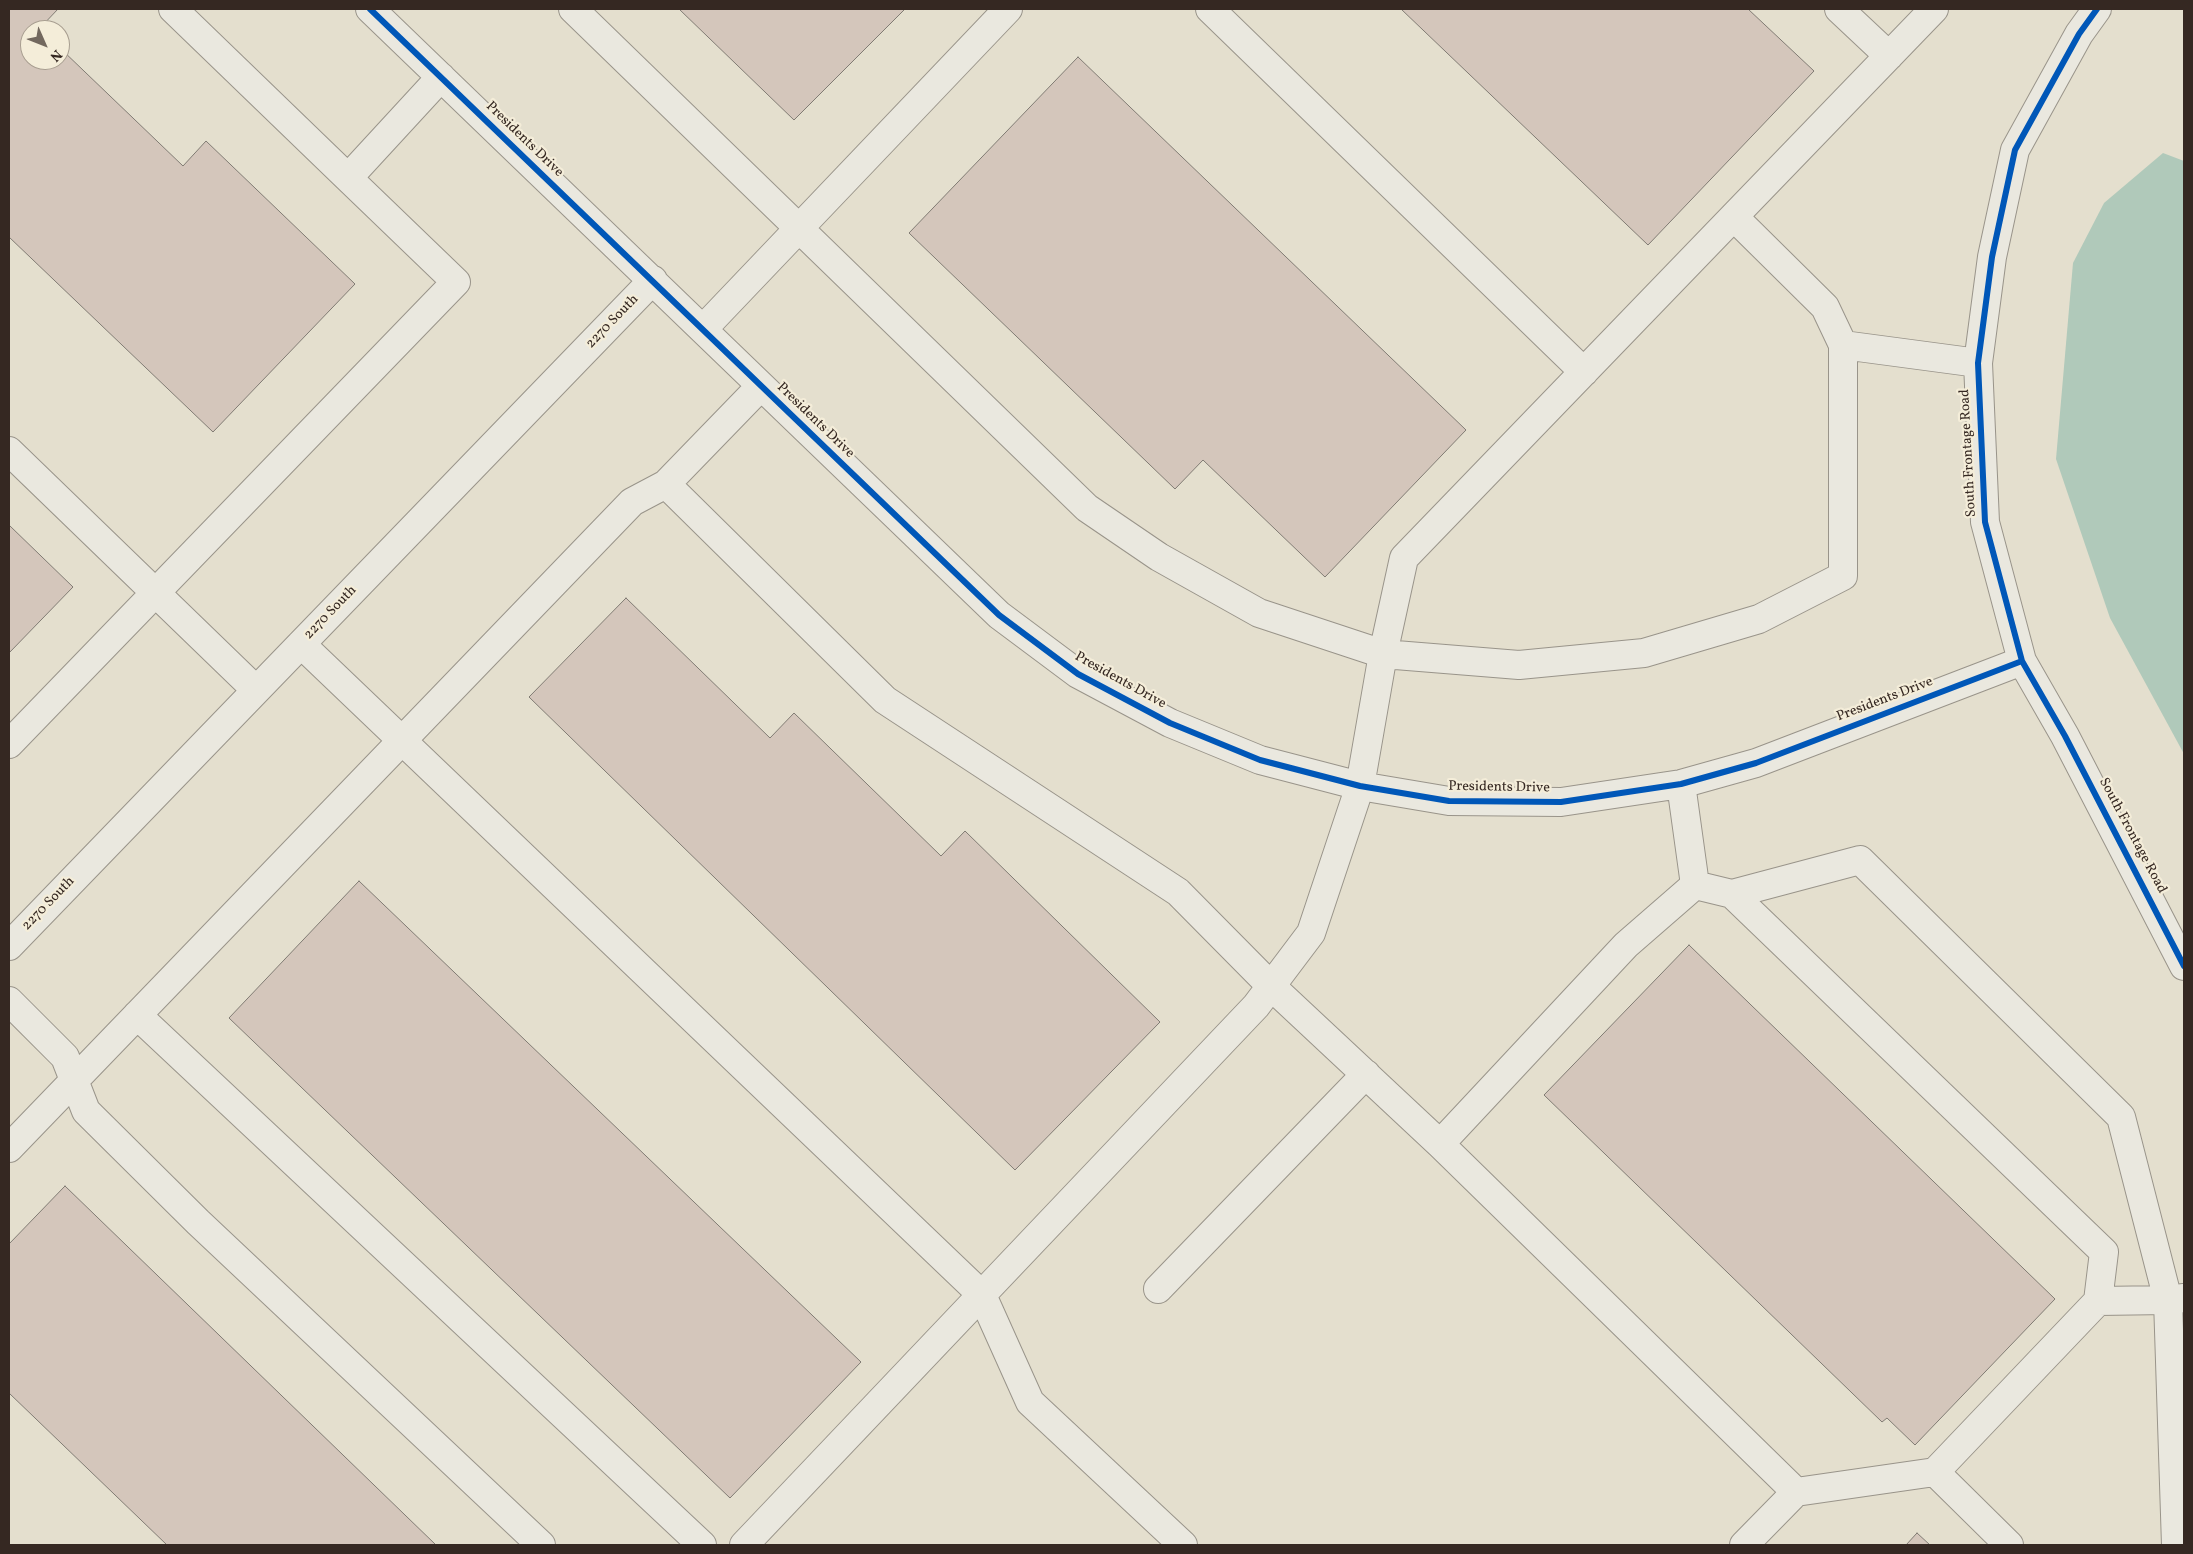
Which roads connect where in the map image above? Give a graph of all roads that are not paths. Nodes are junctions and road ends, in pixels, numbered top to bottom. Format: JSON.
{"nodes":[{"id":1,"x":173,"y":9,"type":"edge"},
{"id":2,"x":370,"y":9,"type":"edge"},
{"id":3,"x":573,"y":9,"type":"edge"},
{"id":4,"x":1008,"y":9,"type":"edge"},
{"id":5,"x":1210,"y":9,"type":"edge"},
{"id":6,"x":1839,"y":9,"type":"edge"},
{"id":7,"x":1934,"y":9,"type":"edge"},
{"id":8,"x":2097,"y":9,"type":"edge"},
{"id":9,"x":1889,"y":56,"type":"junction"},
{"id":10,"x":441,"y":77,"type":"junction"},
{"id":11,"x":348,"y":178,"type":"junction"},
{"id":12,"x":1734,"y":217,"type":"junction"},
{"id":13,"x":798,"y":227,"type":"junction"},
{"id":14,"x":653,"y":280,"type":"junction"},
{"id":15,"x":703,"y":329,"type":"junction"},
{"id":16,"x":1843,"y":345,"type":"junction"},
{"id":17,"x":1978,"y":362,"type":"junction"},
{"id":18,"x":1584,"y":372,"type":"junction"},
{"id":19,"x":761,"y":386,"type":"junction"},
{"id":20,"x":9,"y":450,"type":"edge"},
{"id":21,"x":666,"y":484,"type":"junction"},
{"id":22,"x":155,"y":592,"type":"junction"},
{"id":23,"x":301,"y":644,"type":"junction"},
{"id":24,"x":1383,"y":654,"type":"junction"},
{"id":25,"x":2022,"y":661,"type":"junction"},
{"id":26,"x":256,"y":690,"type":"junction"},
{"id":27,"x":402,"y":741,"type":"junction"},
{"id":28,"x":9,"y":744,"type":"edge"},
{"id":29,"x":1681,"y":784,"type":"junction"},
{"id":30,"x":1360,"y":786,"type":"junction"},
{"id":31,"x":1695,"y":885,"type":"junction"},
{"id":32,"x":1732,"y":894,"type":"junction"},
{"id":33,"x":9,"y":946,"type":"edge"},
{"id":34,"x":2184,"y":966,"type":"edge"},
{"id":35,"x":1271,"y":986,"type":"junction"},
{"id":36,"x":9,"y":1001,"type":"edge"},
{"id":37,"x":137,"y":1015,"type":"junction"},
{"id":38,"x":1366,"y":1074,"type":"junction"},
{"id":39,"x":73,"y":1081,"type":"junction"},
{"id":40,"x":1440,"y":1144,"type":"junction"},
{"id":41,"x":9,"y":1148,"type":"edge"},
{"id":42,"x":1158,"y":1289,"type":"dead end"},
{"id":43,"x":982,"y":1295,"type":"junction"},
{"id":44,"x":2176,"y":1299,"type":"edge"},
{"id":45,"x":2098,"y":1301,"type":"junction"},
{"id":46,"x":1935,"y":1472,"type":"junction"},
{"id":47,"x":1796,"y":1492,"type":"junction"},
{"id":48,"x":541,"y":1545,"type":"edge"},
{"id":49,"x":702,"y":1545,"type":"edge"},
{"id":50,"x":744,"y":1545,"type":"edge"},
{"id":51,"x":1182,"y":1545,"type":"edge"},
{"id":52,"x":1744,"y":1545,"type":"edge"},
{"id":53,"x":2009,"y":1545,"type":"edge"},
{"id":54,"x":2176,"y":1545,"type":"edge"}],
"edges":[{"from":1,"to":11,"type":"street"},
{"from":2,"to":10,"type":"street","name":"Presidents Drive"},
{"from":3,"to":13,"type":"street"},
{"from":4,"to":13,"type":"street"},
{"from":5,"to":18,"type":"street"},
{"from":6,"to":9,"type":"street"},
{"from":7,"to":9,"type":"street"},
{"from":8,"to":17,"type":"street","name":"South Frontage Road"},
{"from":9,"to":12,"type":"street"},
{"from":10,"to":11,"type":"street"},
{"from":10,"to":14,"type":"street","name":"Presidents Drive"},
{"from":11,"to":22,"type":"street"},
{"from":12,"to":16,"type":"street"},
{"from":12,"to":18,"type":"street"},
{"from":13,"to":15,"type":"street"},
{"from":13,"to":24,"type":"street"},
{"from":14,"to":15,"type":"street","name":"Presidents Drive"},
{"from":14,"to":23,"type":"street","name":"2270 South"},
{"from":15,"to":19,"type":"street","name":"Presidents Drive"},
{"from":16,"to":17,"type":"street"},
{"from":16,"to":24,"type":"street"},
{"from":17,"to":25,"type":"street","name":"South Frontage Road"},
{"from":18,"to":24,"type":"street"},
{"from":19,"to":21,"type":"street"},
{"from":19,"to":30,"type":"street","name":"Presidents Drive"},
{"from":20,"to":22,"type":"street"},
{"from":21,"to":27,"type":"street"},
{"from":21,"to":35,"type":"street"},
{"from":22,"to":26,"type":"street"},
{"from":22,"to":28,"type":"street"},
{"from":23,"to":26,"type":"street","name":"2270 South"},
{"from":23,"to":27,"type":"street"},
{"from":24,"to":30,"type":"street"},
{"from":25,"to":29,"type":"street","name":"Presidents Drive"},
{"from":25,"to":34,"type":"street","name":"South Frontage Road"},
{"from":26,"to":33,"type":"street","name":"2270 South"},
{"from":27,"to":37,"type":"street"},
{"from":27,"to":43,"type":"street"},
{"from":29,"to":30,"type":"street","name":"Presidents Drive"},
{"from":29,"to":31,"type":"street"},
{"from":30,"to":35,"type":"street"},
{"from":31,"to":32,"type":"street"},
{"from":31,"to":40,"type":"street"},
{"from":32,"to":44,"type":"street"},
{"from":32,"to":45,"type":"street"},
{"from":35,"to":38,"type":"street"},
{"from":35,"to":43,"type":"street"},
{"from":36,"to":39,"type":"street"},
{"from":37,"to":39,"type":"street"},
{"from":37,"to":49,"type":"street"},
{"from":38,"to":40,"type":"street"},
{"from":38,"to":42,"type":"street"},
{"from":39,"to":41,"type":"street"},
{"from":39,"to":48,"type":"street"},
{"from":40,"to":47,"type":"street"},
{"from":43,"to":50,"type":"street"},
{"from":43,"to":51,"type":"street"},
{"from":44,"to":45,"type":"street"},
{"from":44,"to":54,"type":"street"},
{"from":45,"to":46,"type":"street"},
{"from":46,"to":47,"type":"street"},
{"from":46,"to":53,"type":"street"},
{"from":47,"to":52,"type":"street"}]}
